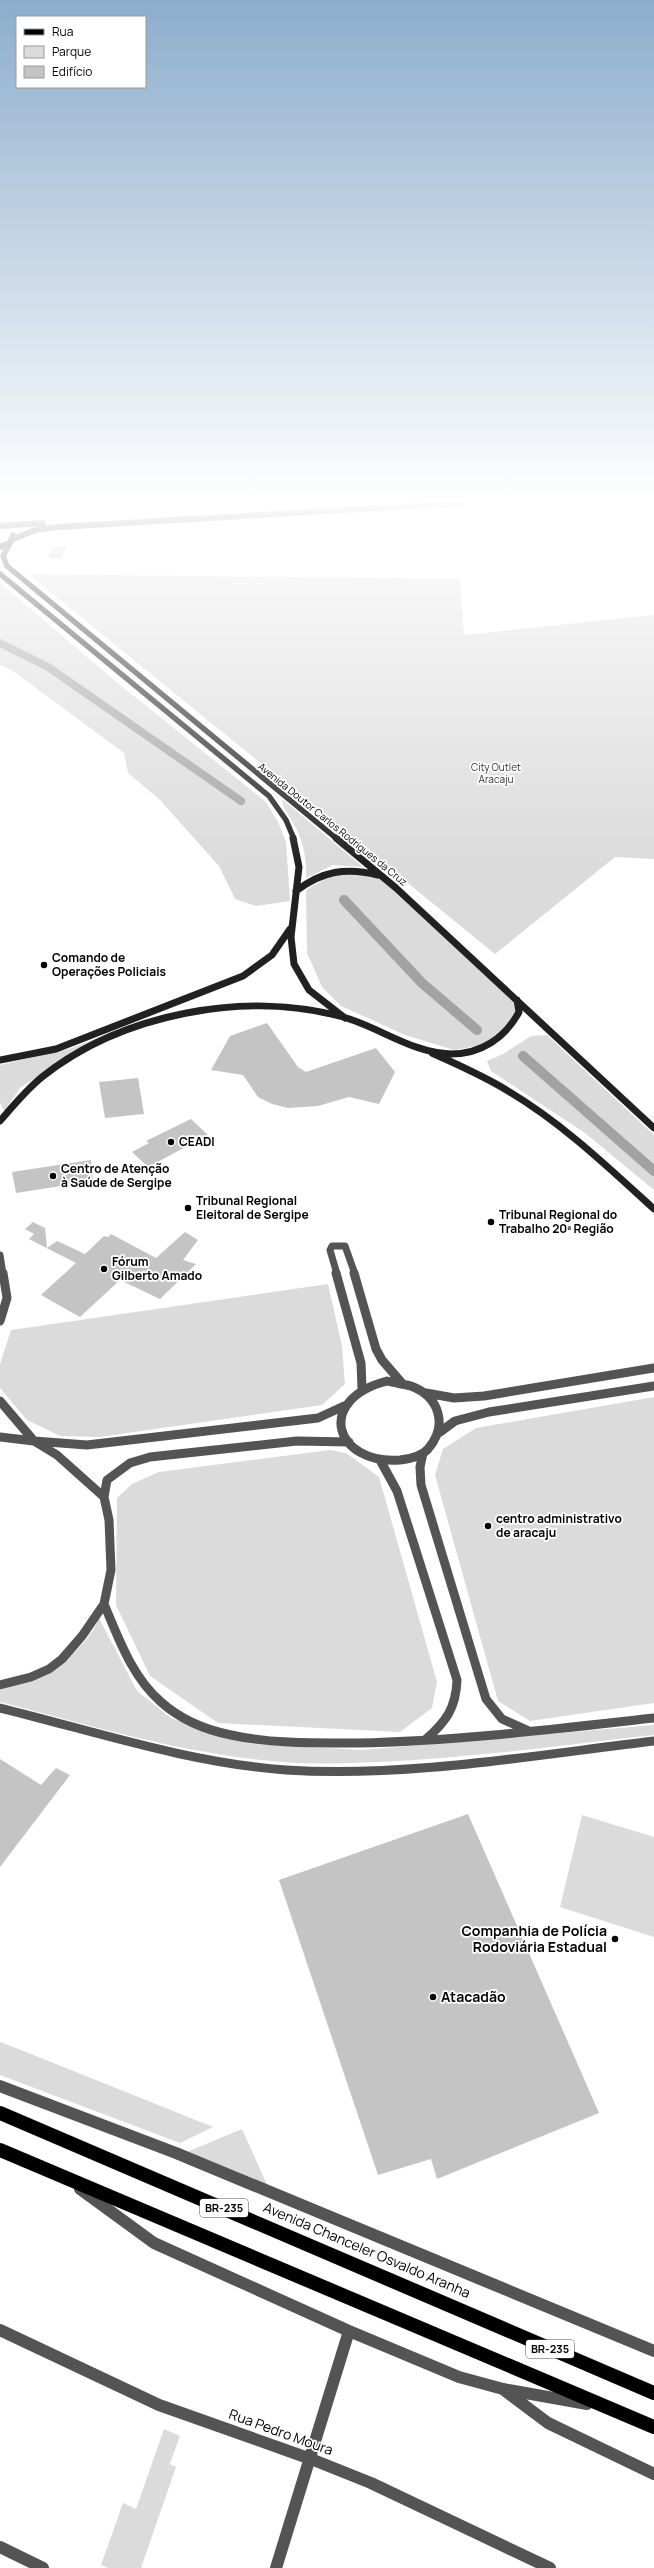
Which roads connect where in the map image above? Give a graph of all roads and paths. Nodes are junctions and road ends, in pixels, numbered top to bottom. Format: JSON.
{"nodes":[{"id":1,"x":59,"y":623,"type":"edge"},
{"id":2,"x":76,"y":623,"type":"edge"},
{"id":3,"x":382,"y":876,"type":"junction"},
{"id":4,"x":296,"y":891,"type":"junction"},
{"id":5,"x":290,"y":928,"type":"junction"},
{"id":6,"x":516,"y":998,"type":"junction"},
{"id":7,"x":152,"y":1012,"type":"junction"},
{"id":8,"x":345,"y":1018,"type":"junction"},
{"id":9,"x":161,"y":1020,"type":"junction"},
{"id":10,"x":426,"y":1050,"type":"junction"},
{"id":11,"x":0,"y":1060,"type":"edge"},
{"id":12,"x":0,"y":1121,"type":"edge"},
{"id":13,"x":654,"y":1128,"type":"edge"},
{"id":14,"x":654,"y":1208,"type":"edge"},
{"id":15,"x":0,"y":1255,"type":"edge"},
{"id":16,"x":0,"y":1321,"type":"edge"},
{"id":17,"x":654,"y":1368,"type":"edge"},
{"id":18,"x":401,"y":1382,"type":"junction"},
{"id":19,"x":654,"y":1386,"type":"edge"},
{"id":20,"x":362,"y":1388,"type":"junction"},
{"id":21,"x":425,"y":1392,"type":"junction"},
{"id":22,"x":0,"y":1401,"type":"edge"},
{"id":23,"x":344,"y":1406,"type":"junction"},
{"id":24,"x":440,"y":1432,"type":"junction"},
{"id":25,"x":0,"y":1437,"type":"edge"},
{"id":26,"x":34,"y":1441,"type":"junction"},
{"id":27,"x":349,"y":1442,"type":"junction"},
{"id":28,"x":423,"y":1453,"type":"junction"},
{"id":29,"x":380,"y":1460,"type":"junction"},
{"id":30,"x":104,"y":1497,"type":"junction"},
{"id":31,"x":104,"y":1604,"type":"junction"},
{"id":32,"x":0,"y":1685,"type":"edge"},
{"id":33,"x":0,"y":1708,"type":"edge"},
{"id":34,"x":654,"y":1718,"type":"edge"},
{"id":35,"x":527,"y":1730,"type":"junction"},
{"id":36,"x":425,"y":1740,"type":"junction"},
{"id":37,"x":654,"y":1741,"type":"edge"},
{"id":38,"x":0,"y":2086,"type":"edge"},
{"id":39,"x":0,"y":2113,"type":"edge"},
{"id":40,"x":0,"y":2150,"type":"edge"},
{"id":41,"x":69,"y":2179,"type":"junction"},
{"id":42,"x":0,"y":2330,"type":"edge"},
{"id":43,"x":349,"y":2331,"type":"junction"},
{"id":44,"x":654,"y":2351,"type":"edge"},
{"id":45,"x":503,"y":2389,"type":"junction"},
{"id":46,"x":654,"y":2393,"type":"edge"},
{"id":47,"x":611,"y":2409,"type":"junction"},
{"id":48,"x":654,"y":2427,"type":"edge"},
{"id":49,"x":311,"y":2459,"type":"junction"},
{"id":50,"x":654,"y":2474,"type":"edge"},
{"id":51,"x":0,"y":2547,"type":"edge"},
{"id":52,"x":44,"y":2568,"type":"edge"},
{"id":53,"x":276,"y":2568,"type":"edge"},
{"id":54,"x":550,"y":2568,"type":"edge"}],
"edges":[{"from":1,"to":4,"type":"main road","name":"Avenida Doutor Carlos Rodrigues da Cruz"},
{"from":2,"to":3,"type":"main road","name":"Avenida Doutor Carlos Rodrigues da Cruz"},
{"from":3,"to":4,"type":"main road"},
{"from":3,"to":6,"type":"main road","name":"Avenida Doutor Carlos Rodrigues da Cruz"},
{"from":4,"to":5,"type":"main road","name":"Avenida Doutor Carlos Rodrigues da Cruz"},
{"from":5,"to":7,"type":"main road"},
{"from":5,"to":8,"type":"main road"},
{"from":6,"to":10,"type":"main road"},
{"from":6,"to":13,"type":"main road","name":"Avenida Doutor Carlos Rodrigues da Cruz"},
{"from":7,"to":9,"type":"main road"},
{"from":7,"to":11,"type":"main road"},
{"from":8,"to":9,"type":"main road"},
{"from":8,"to":10,"type":"main road"},
{"from":9,"to":12,"type":"main road"},
{"from":10,"to":14,"type":"main road"},
{"from":15,"to":16,"type":"street"},
{"from":17,"to":21,"type":"street"},
{"from":18,"to":20,"type":"street"},
{"from":18,"to":20,"type":"street"},
{"from":18,"to":21,"type":"street"},
{"from":19,"to":24,"type":"street"},
{"from":20,"to":23,"type":"street"},
{"from":21,"to":24,"type":"street"},
{"from":22,"to":26,"type":"street"},
{"from":23,"to":26,"type":"street"},
{"from":23,"to":27,"type":"street"},
{"from":24,"to":28,"type":"street"},
{"from":25,"to":26,"type":"street"},
{"from":26,"to":30,"type":"street"},
{"from":27,"to":29,"type":"street"},
{"from":27,"to":30,"type":"street"},
{"from":28,"to":29,"type":"street"},
{"from":28,"to":35,"type":"street"},
{"from":29,"to":36,"type":"street"},
{"from":30,"to":31,"type":"street"},
{"from":31,"to":32,"type":"street"},
{"from":31,"to":36,"type":"street"},
{"from":33,"to":37,"type":"street"},
{"from":34,"to":35,"type":"street"},
{"from":35,"to":36,"type":"street"},
{"from":38,"to":44,"type":"street"},
{"from":39,"to":46,"type":"main road","name":"Avenida Chanceler Osvaldo Aranha","number":"BR-235"},
{"from":40,"to":41,"type":"main road","number":"BR-235"},
{"from":41,"to":43,"type":"street"},
{"from":41,"to":47,"type":"main road","number":"BR-235"},
{"from":42,"to":49,"type":"street","name":"Rua Pedro Moura"},
{"from":43,"to":45,"type":"street"},
{"from":43,"to":49,"type":"street"},
{"from":45,"to":47,"type":"street"},
{"from":45,"to":50,"type":"street"},
{"from":47,"to":48,"type":"main road","number":"BR-235"},
{"from":49,"to":53,"type":"street"},
{"from":49,"to":54,"type":"street","name":"Rua Pedro Moura"},
{"from":51,"to":52,"type":"street"}]}
